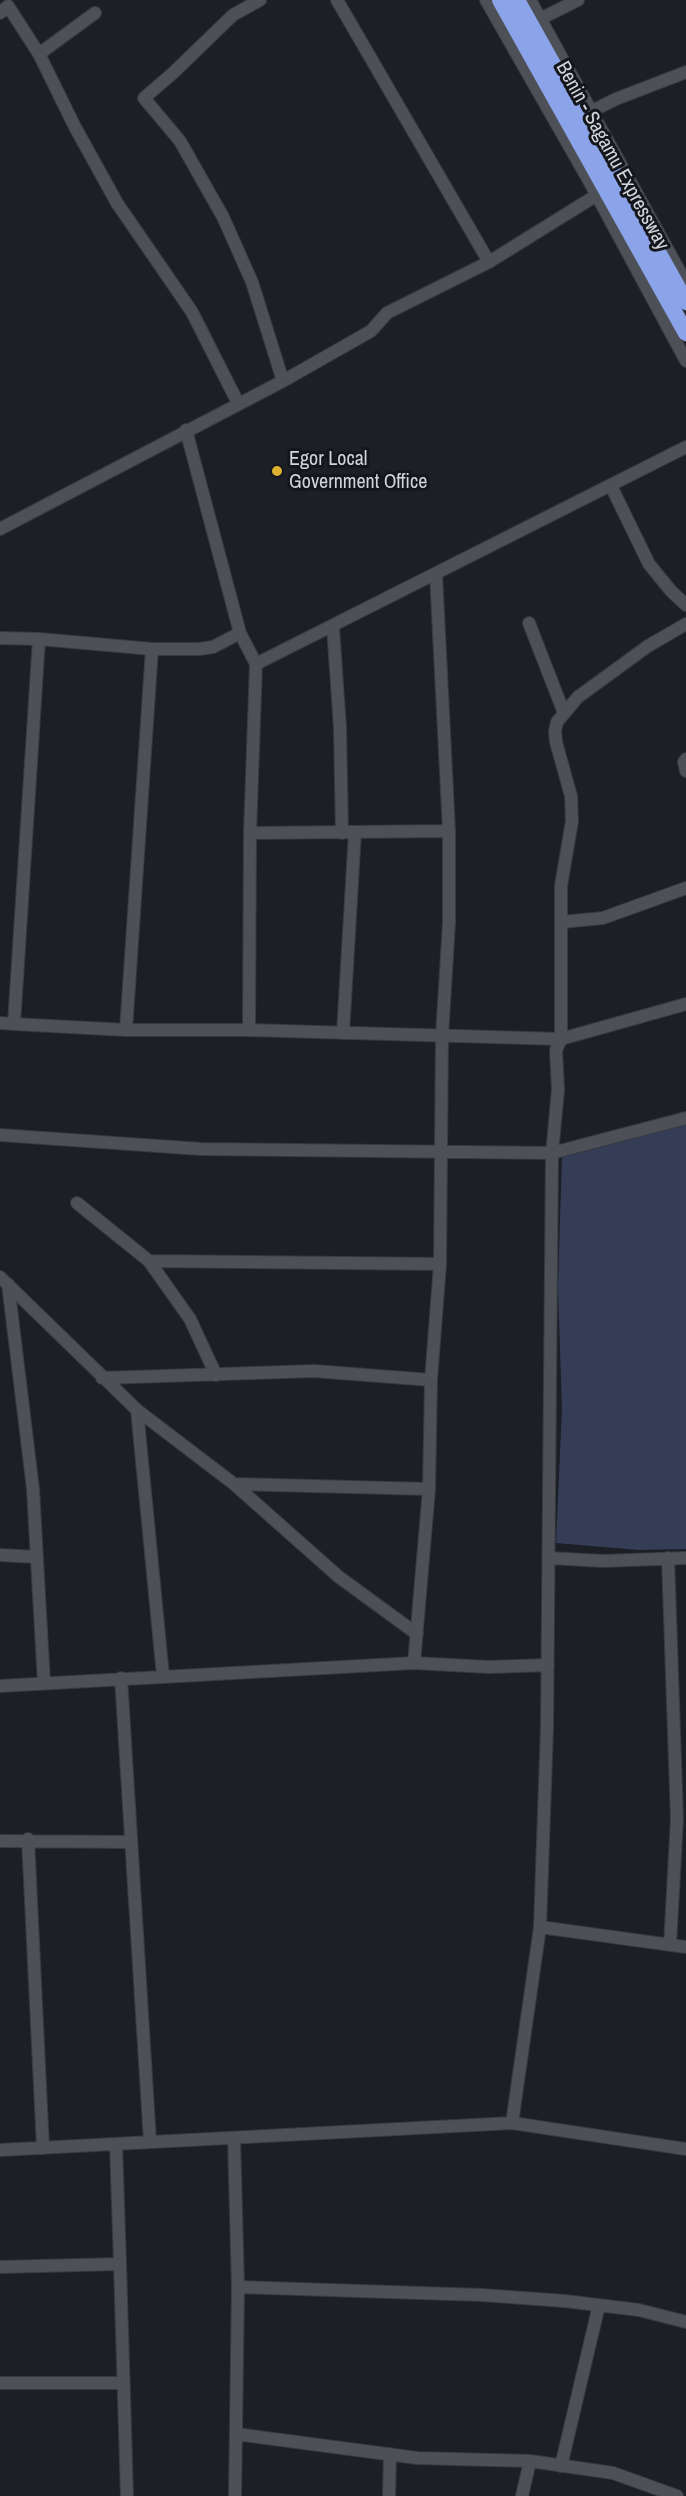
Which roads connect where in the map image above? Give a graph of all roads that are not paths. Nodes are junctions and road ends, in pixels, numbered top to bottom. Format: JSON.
{"nodes":[{"id":1,"x":260,"y":0,"type":"edge"},
{"id":2,"x":337,"y":0,"type":"edge"},
{"id":3,"x":486,"y":0,"type":"edge"},
{"id":4,"x":501,"y":0,"type":"edge"},
{"id":5,"x":517,"y":0,"type":"edge"},
{"id":6,"x":530,"y":0,"type":"edge"},
{"id":7,"x":578,"y":0,"type":"edge"},
{"id":8,"x":0,"y":13,"type":"edge"},
{"id":9,"x":95,"y":13,"type":"dead end"},
{"id":10,"x":540,"y":19,"type":"junction"},
{"id":11,"x":39,"y":54,"type":"junction"},
{"id":12,"x":686,"y":72,"type":"edge"},
{"id":13,"x":592,"y":111,"type":"junction"},
{"id":14,"x":597,"y":195,"type":"junction"},
{"id":15,"x":489,"y":262,"type":"junction"},
{"id":16,"x":686,"y":283,"type":"edge"},
{"id":17,"x":686,"y":302,"type":"edge"},
{"id":18,"x":686,"y":333,"type":"edge"},
{"id":19,"x":686,"y":360,"type":"edge"},
{"id":20,"x":283,"y":381,"type":"junction"},
{"id":21,"x":238,"y":403,"type":"junction"},
{"id":22,"x":186,"y":430,"type":"junction"},
{"id":23,"x":686,"y":447,"type":"edge"},
{"id":24,"x":611,"y":486,"type":"junction"},
{"id":25,"x":0,"y":529,"type":"edge"},
{"id":26,"x":436,"y":574,"type":"junction"},
{"id":27,"x":686,"y":605,"type":"edge"},
{"id":28,"x":529,"y":623,"type":"dead end"},
{"id":29,"x":686,"y":624,"type":"edge"},
{"id":30,"x":333,"y":627,"type":"junction"},
{"id":31,"x":240,"y":633,"type":"junction"},
{"id":32,"x":0,"y":638,"type":"edge"},
{"id":33,"x":39,"y":639,"type":"junction"},
{"id":34,"x":152,"y":649,"type":"junction"},
{"id":35,"x":256,"y":664,"type":"junction"},
{"id":36,"x":564,"y":713,"type":"junction"},
{"id":37,"x":686,"y":759,"type":"edge"},
{"id":38,"x":686,"y":771,"type":"edge"},
{"id":39,"x":449,"y":831,"type":"junction"},
{"id":40,"x":250,"y":833,"type":"junction"},
{"id":41,"x":348,"y":833,"type":"junction"},
{"id":42,"x":686,"y":888,"type":"edge"},
{"id":43,"x":562,"y":922,"type":"junction"},
{"id":44,"x":686,"y":1005,"type":"edge"},
{"id":45,"x":0,"y":1023,"type":"edge"},
{"id":46,"x":14,"y":1024,"type":"junction"},
{"id":47,"x":126,"y":1030,"type":"junction"},
{"id":48,"x":249,"y":1030,"type":"junction"},
{"id":49,"x":343,"y":1033,"type":"junction"},
{"id":50,"x":442,"y":1036,"type":"junction"},
{"id":51,"x":561,"y":1039,"type":"junction"},
{"id":52,"x":686,"y":1118,"type":"edge"},
{"id":53,"x":0,"y":1135,"type":"edge"},
{"id":54,"x":442,"y":1150,"type":"junction"},
{"id":55,"x":552,"y":1153,"type":"junction"},
{"id":56,"x":77,"y":1203,"type":"dead end"},
{"id":57,"x":149,"y":1261,"type":"junction"},
{"id":58,"x":440,"y":1264,"type":"junction"},
{"id":59,"x":4,"y":1280,"type":"edge"},
{"id":60,"x":216,"y":1375,"type":"junction"},
{"id":61,"x":102,"y":1378,"type":"junction"},
{"id":62,"x":431,"y":1380,"type":"junction"},
{"id":63,"x":136,"y":1410,"type":"junction"},
{"id":64,"x":234,"y":1485,"type":"junction"},
{"id":65,"x":429,"y":1489,"type":"junction"},
{"id":66,"x":0,"y":1555,"type":"edge"},
{"id":67,"x":37,"y":1557,"type":"junction"},
{"id":68,"x":549,"y":1558,"type":"junction"},
{"id":69,"x":668,"y":1558,"type":"junction"},
{"id":70,"x":686,"y":1558,"type":"edge"},
{"id":71,"x":417,"y":1634,"type":"junction"},
{"id":72,"x":414,"y":1663,"type":"junction"},
{"id":73,"x":548,"y":1665,"type":"junction"},
{"id":74,"x":163,"y":1676,"type":"junction"},
{"id":75,"x":121,"y":1678,"type":"junction"},
{"id":76,"x":44,"y":1683,"type":"junction"},
{"id":77,"x":0,"y":1686,"type":"edge"},
{"id":78,"x":680,"y":1738,"type":"edge"},
{"id":79,"x":28,"y":1839,"type":"junction"},
{"id":80,"x":0,"y":1841,"type":"edge"},
{"id":81,"x":130,"y":1842,"type":"junction"},
{"id":82,"x":540,"y":1927,"type":"junction"},
{"id":83,"x":670,"y":1945,"type":"junction"},
{"id":84,"x":686,"y":1947,"type":"edge"},
{"id":85,"x":512,"y":2123,"type":"junction"},
{"id":86,"x":234,"y":2138,"type":"junction"},
{"id":87,"x":150,"y":2142,"type":"junction"},
{"id":88,"x":116,"y":2144,"type":"junction"},
{"id":89,"x":43,"y":2148,"type":"junction"},
{"id":90,"x":686,"y":2149,"type":"edge"},
{"id":91,"x":0,"y":2150,"type":"edge"},
{"id":92,"x":120,"y":2264,"type":"junction"},
{"id":93,"x":0,"y":2267,"type":"edge"},
{"id":94,"x":238,"y":2288,"type":"junction"},
{"id":95,"x":599,"y":2306,"type":"junction"},
{"id":96,"x":686,"y":2322,"type":"edge"},
{"id":97,"x":0,"y":2382,"type":"edge"},
{"id":98,"x":123,"y":2383,"type":"junction"},
{"id":99,"x":236,"y":2434,"type":"junction"},
{"id":100,"x":390,"y":2454,"type":"junction"},
{"id":101,"x":530,"y":2461,"type":"junction"},
{"id":102,"x":561,"y":2466,"type":"junction"},
{"id":103,"x":127,"y":2496,"type":"edge"},
{"id":104,"x":236,"y":2496,"type":"edge"},
{"id":105,"x":389,"y":2496,"type":"edge"},
{"id":106,"x":522,"y":2496,"type":"edge"},
{"id":107,"x":677,"y":2496,"type":"edge"}],
"edges":[{"from":1,"to":20,"type":"street"},
{"from":2,"to":15,"type":"street"},
{"from":3,"to":14,"type":"street"},
{"from":4,"to":18,"type":"highway","name":"Benin - Sagamu Expressway"},
{"from":5,"to":17,"type":"highway"},
{"from":6,"to":10,"type":"street"},
{"from":7,"to":10,"type":"street"},
{"from":8,"to":11,"type":"street"},
{"from":9,"to":11,"type":"street"},
{"from":10,"to":13,"type":"street"},
{"from":11,"to":21,"type":"street"},
{"from":12,"to":13,"type":"street"},
{"from":13,"to":16,"type":"street"},
{"from":14,"to":15,"type":"street"},
{"from":14,"to":19,"type":"street"},
{"from":15,"to":20,"type":"street"},
{"from":20,"to":21,"type":"street"},
{"from":21,"to":22,"type":"street"},
{"from":22,"to":25,"type":"street"},
{"from":22,"to":31,"type":"street"},
{"from":23,"to":24,"type":"street"},
{"from":24,"to":26,"type":"street"},
{"from":24,"to":27,"type":"street"},
{"from":26,"to":30,"type":"street"},
{"from":26,"to":39,"type":"street"},
{"from":28,"to":36,"type":"street"},
{"from":29,"to":36,"type":"street"},
{"from":30,"to":35,"type":"street"},
{"from":30,"to":41,"type":"street"},
{"from":31,"to":34,"type":"street"},
{"from":31,"to":35,"type":"street"},
{"from":32,"to":33,"type":"street"},
{"from":33,"to":34,"type":"street"},
{"from":33,"to":46,"type":"street"},
{"from":34,"to":47,"type":"street"},
{"from":35,"to":40,"type":"street"},
{"from":36,"to":43,"type":"street"},
{"from":37,"to":38,"type":"street"},
{"from":39,"to":41,"type":"street"},
{"from":39,"to":50,"type":"street"},
{"from":40,"to":41,"type":"street"},
{"from":40,"to":48,"type":"street"},
{"from":41,"to":49,"type":"street"},
{"from":42,"to":43,"type":"street"},
{"from":43,"to":51,"type":"street"},
{"from":44,"to":51,"type":"street"},
{"from":45,"to":46,"type":"street"},
{"from":46,"to":47,"type":"street"},
{"from":47,"to":48,"type":"street"},
{"from":48,"to":49,"type":"street"},
{"from":49,"to":50,"type":"street"},
{"from":50,"to":51,"type":"street"},
{"from":50,"to":54,"type":"street"},
{"from":51,"to":55,"type":"street"},
{"from":52,"to":55,"type":"street"},
{"from":53,"to":54,"type":"street"},
{"from":54,"to":55,"type":"street"},
{"from":54,"to":58,"type":"street"},
{"from":55,"to":68,"type":"street"},
{"from":56,"to":57,"type":"street"},
{"from":57,"to":58,"type":"street"},
{"from":57,"to":60,"type":"street"},
{"from":58,"to":62,"type":"street"},
{"from":59,"to":61,"type":"street"},
{"from":59,"to":67,"type":"street"},
{"from":60,"to":61,"type":"street"},
{"from":60,"to":62,"type":"street"},
{"from":61,"to":63,"type":"street"},
{"from":62,"to":65,"type":"street"},
{"from":63,"to":64,"type":"street"},
{"from":63,"to":74,"type":"street"},
{"from":64,"to":65,"type":"street"},
{"from":64,"to":71,"type":"street"},
{"from":65,"to":71,"type":"street"},
{"from":66,"to":67,"type":"street"},
{"from":67,"to":76,"type":"street"},
{"from":68,"to":69,"type":"street"},
{"from":68,"to":73,"type":"street"},
{"from":69,"to":70,"type":"street"},
{"from":69,"to":78,"type":"street"},
{"from":71,"to":72,"type":"street"},
{"from":72,"to":73,"type":"street"},
{"from":72,"to":74,"type":"street"},
{"from":73,"to":82,"type":"street"},
{"from":74,"to":75,"type":"street"},
{"from":75,"to":76,"type":"street"},
{"from":75,"to":81,"type":"street"},
{"from":76,"to":77,"type":"street"},
{"from":78,"to":83,"type":"street"},
{"from":79,"to":80,"type":"street"},
{"from":79,"to":81,"type":"street"},
{"from":79,"to":89,"type":"street"},
{"from":81,"to":87,"type":"street"},
{"from":82,"to":83,"type":"street"},
{"from":82,"to":85,"type":"street"},
{"from":83,"to":84,"type":"street"},
{"from":85,"to":86,"type":"street"},
{"from":85,"to":90,"type":"street"},
{"from":86,"to":87,"type":"street"},
{"from":86,"to":94,"type":"street"},
{"from":87,"to":88,"type":"street"},
{"from":88,"to":89,"type":"street"},
{"from":88,"to":92,"type":"street"},
{"from":89,"to":91,"type":"street"},
{"from":92,"to":93,"type":"street"},
{"from":92,"to":98,"type":"street"},
{"from":94,"to":95,"type":"street"},
{"from":94,"to":99,"type":"street"},
{"from":95,"to":96,"type":"street"},
{"from":95,"to":102,"type":"street"},
{"from":97,"to":98,"type":"street"},
{"from":98,"to":103,"type":"street"},
{"from":99,"to":100,"type":"street"},
{"from":99,"to":104,"type":"street"},
{"from":100,"to":101,"type":"street"},
{"from":100,"to":105,"type":"street"},
{"from":101,"to":102,"type":"street"},
{"from":101,"to":106,"type":"street"},
{"from":102,"to":107,"type":"street"}]}
